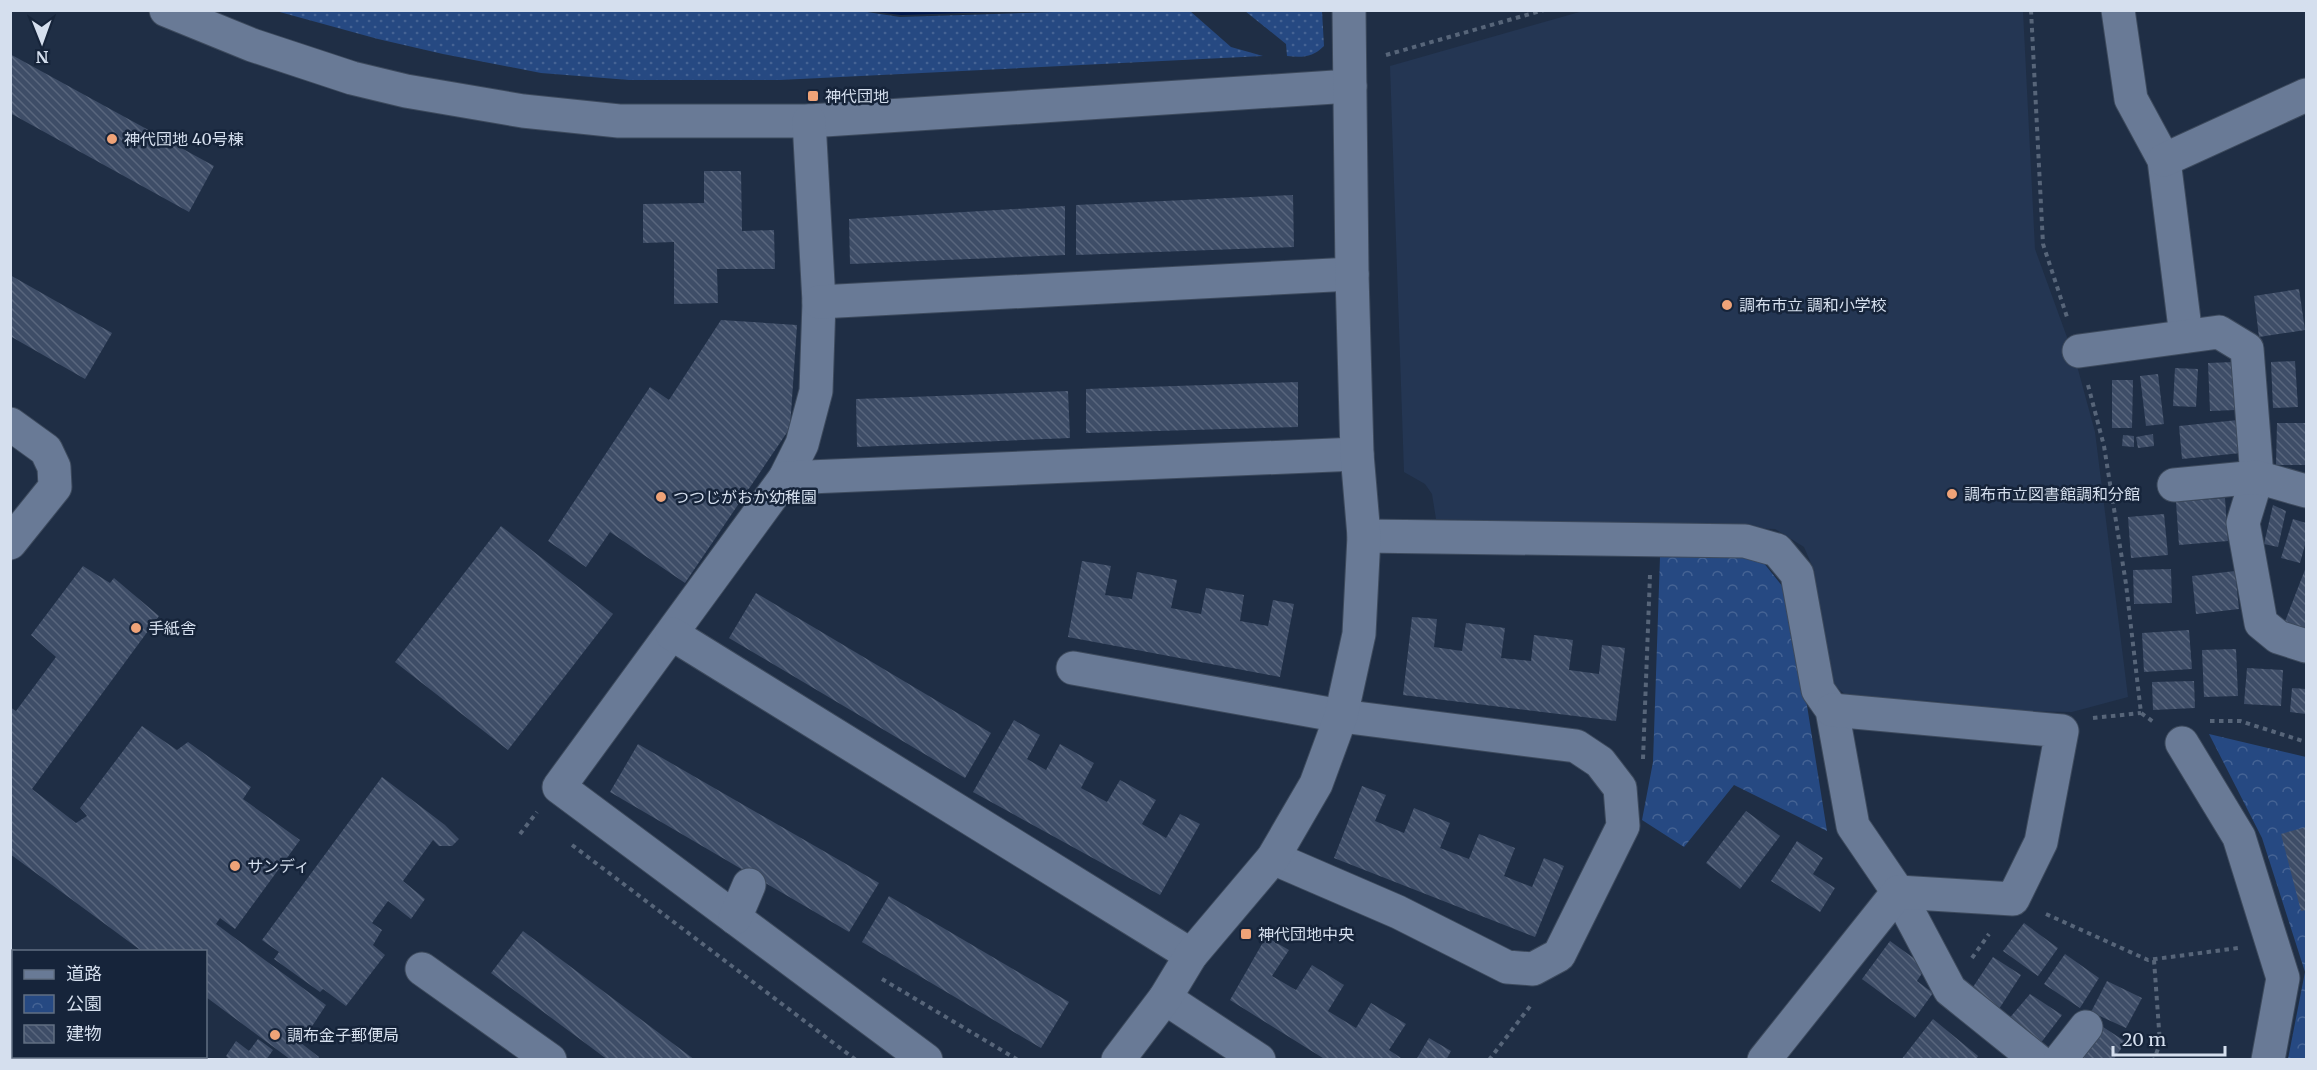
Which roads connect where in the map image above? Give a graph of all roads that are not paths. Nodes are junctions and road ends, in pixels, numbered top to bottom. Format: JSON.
{"nodes":[{"id":1,"x":166,"y":10,"type":"edge"},
{"id":2,"x":1349,"y":10,"type":"edge"},
{"id":3,"x":2118,"y":10,"type":"edge"},
{"id":4,"x":1350,"y":68,"type":"junction"},
{"id":5,"x":2307,"y":95,"type":"edge"},
{"id":6,"x":808,"y":121,"type":"junction"},
{"id":7,"x":2164,"y":160,"type":"junction"},
{"id":8,"x":1352,"y":274,"type":"junction"},
{"id":9,"x":819,"y":303,"type":"junction"},
{"id":10,"x":2186,"y":336,"type":"junction"},
{"id":11,"x":2079,"y":351,"type":"dead end"},
{"id":12,"x":10,"y":424,"type":"edge"},
{"id":13,"x":1357,"y":454,"type":"junction"},
{"id":14,"x":2257,"y":477,"type":"junction"},
{"id":15,"x":785,"y":478,"type":"junction"},
{"id":16,"x":2174,"y":485,"type":"dead end"},
{"id":17,"x":2307,"y":491,"type":"edge"},
{"id":18,"x":1364,"y":536,"type":"junction"},
{"id":19,"x":10,"y":543,"type":"edge"},
{"id":20,"x":672,"y":634,"type":"junction"},
{"id":21,"x":2307,"y":646,"type":"edge"},
{"id":22,"x":1073,"y":668,"type":"dead end"},
{"id":23,"x":1832,"y":710,"type":"junction"},
{"id":24,"x":1341,"y":716,"type":"junction"},
{"id":25,"x":2182,"y":744,"type":"road end"},
{"id":26,"x":1273,"y":858,"type":"junction"},
{"id":27,"x":749,"y":885,"type":"dead end"},
{"id":28,"x":1898,"y":892,"type":"junction"},
{"id":29,"x":735,"y":918,"type":"junction"},
{"id":30,"x":1191,"y":955,"type":"junction"},
{"id":31,"x":422,"y":969,"type":"dead end"},
{"id":32,"x":1165,"y":998,"type":"junction"},
{"id":33,"x":2086,"y":1027,"type":"dead end"},
{"id":34,"x":550,"y":1059,"type":"edge"},
{"id":35,"x":926,"y":1059,"type":"edge"},
{"id":36,"x":1118,"y":1059,"type":"edge"},
{"id":37,"x":1259,"y":1059,"type":"edge"},
{"id":38,"x":1764,"y":1059,"type":"edge"},
{"id":39,"x":2037,"y":1059,"type":"edge"},
{"id":40,"x":2060,"y":1059,"type":"edge"},
{"id":41,"x":2268,"y":1059,"type":"edge"}],
"edges":[{"from":1,"to":6,"type":"street"},
{"from":2,"to":4,"type":"street"},
{"from":3,"to":7,"type":"street"},
{"from":4,"to":6,"type":"street"},
{"from":4,"to":8,"type":"street"},
{"from":5,"to":7,"type":"street"},
{"from":6,"to":9,"type":"street"},
{"from":7,"to":10,"type":"street"},
{"from":8,"to":9,"type":"street"},
{"from":8,"to":13,"type":"street"},
{"from":9,"to":15,"type":"street"},
{"from":10,"to":11,"type":"street"},
{"from":10,"to":14,"type":"street"},
{"from":12,"to":19,"type":"street"},
{"from":13,"to":15,"type":"street"},
{"from":13,"to":18,"type":"street"},
{"from":14,"to":16,"type":"street"},
{"from":14,"to":17,"type":"street"},
{"from":14,"to":21,"type":"street"},
{"from":15,"to":20,"type":"street"},
{"from":18,"to":23,"type":"street"},
{"from":18,"to":24,"type":"street"},
{"from":20,"to":29,"type":"street"},
{"from":20,"to":30,"type":"street"},
{"from":22,"to":24,"type":"street"},
{"from":23,"to":28,"type":"street"},
{"from":23,"to":28,"type":"street"},
{"from":24,"to":26,"type":"street"},
{"from":24,"to":26,"type":"street"},
{"from":25,"to":41,"type":"street"},
{"from":26,"to":30,"type":"street"},
{"from":27,"to":29,"type":"street"},
{"from":28,"to":38,"type":"street"},
{"from":28,"to":39,"type":"street"},
{"from":29,"to":35,"type":"street"},
{"from":30,"to":32,"type":"street"},
{"from":31,"to":34,"type":"street"},
{"from":32,"to":36,"type":"street"},
{"from":32,"to":37,"type":"street"},
{"from":33,"to":40,"type":"street"}]}
